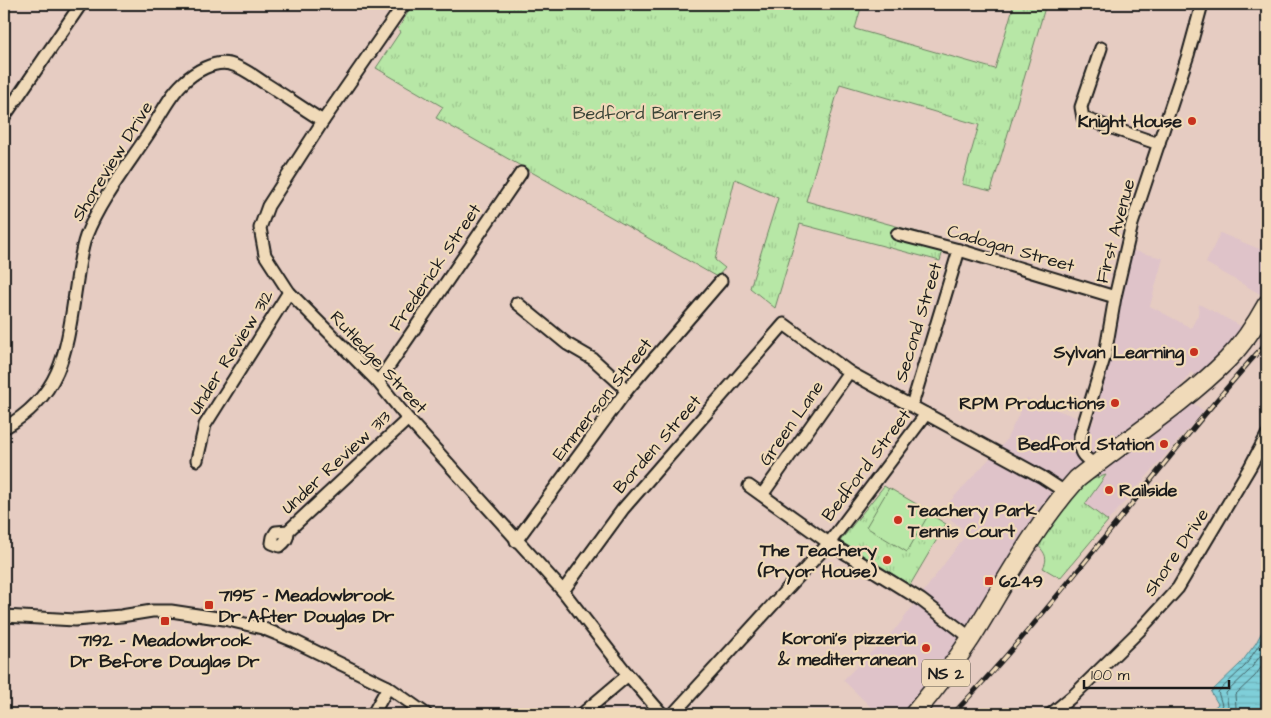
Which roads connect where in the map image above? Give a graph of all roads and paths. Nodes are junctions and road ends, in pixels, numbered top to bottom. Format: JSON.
{"nodes":[{"id":1,"x":81,"y":4,"type":"edge"},
{"id":2,"x":404,"y":4,"type":"edge"},
{"id":3,"x":1202,"y":4,"type":"edge"},
{"id":4,"x":1101,"y":48,"type":"dead end"},
{"id":5,"x":4,"y":118,"type":"edge"},
{"id":6,"x":323,"y":121,"type":"junction"},
{"id":7,"x":1159,"y":144,"type":"junction"},
{"id":8,"x":521,"y":173,"type":"dead end"},
{"id":9,"x":897,"y":234,"type":"dead end"},
{"id":10,"x":959,"y":250,"type":"junction"},
{"id":11,"x":721,"y":282,"type":"dead end"},
{"id":12,"x":289,"y":292,"type":"junction"},
{"id":13,"x":1115,"y":297,"type":"junction"},
{"id":14,"x":517,"y":304,"type":"dead end"},
{"id":15,"x":1267,"y":304,"type":"edge"},
{"id":16,"x":849,"y":372,"type":"junction"},
{"id":17,"x":378,"y":382,"type":"junction"},
{"id":18,"x":627,"y":390,"type":"junction"},
{"id":19,"x":912,"y":405,"type":"junction"},
{"id":20,"x":926,"y":414,"type":"junction"},
{"id":21,"x":408,"y":419,"type":"junction"},
{"id":22,"x":4,"y":428,"type":"edge"},
{"id":23,"x":1267,"y":435,"type":"edge"},
{"id":24,"x":197,"y":460,"type":"dead end"},
{"id":25,"x":1094,"y":465,"type":"junction"},
{"id":26,"x":750,"y":486,"type":"dead end"},
{"id":27,"x":1066,"y":492,"type":"junction"},
{"id":28,"x":762,"y":495,"type":"junction"},
{"id":29,"x":288,"y":531,"type":"dead end"},
{"id":30,"x":516,"y":541,"type":"junction"},
{"id":31,"x":829,"y":543,"type":"junction"},
{"id":32,"x":563,"y":591,"type":"junction"},
{"id":33,"x":4,"y":616,"type":"edge"},
{"id":34,"x":970,"y":638,"type":"junction"},
{"id":35,"x":628,"y":675,"type":"junction"},
{"id":36,"x":388,"y":687,"type":"junction"},
{"id":37,"x":373,"y":714,"type":"edge"},
{"id":38,"x":426,"y":714,"type":"edge"},
{"id":39,"x":582,"y":714,"type":"edge"},
{"id":40,"x":662,"y":714,"type":"edge"},
{"id":41,"x":673,"y":714,"type":"edge"},
{"id":42,"x":914,"y":714,"type":"edge"},
{"id":43,"x":1051,"y":714,"type":"edge"}],
"edges":[{"from":1,"to":5,"type":"street"},
{"from":2,"to":6,"type":"street","name":"Rutledge Street"},
{"from":3,"to":7,"type":"street","name":"First Avenue"},
{"from":4,"to":7,"type":"street"},
{"from":6,"to":12,"type":"street","name":"Rutledge Street"},
{"from":6,"to":22,"type":"street","name":"Shoreview Drive"},
{"from":7,"to":13,"type":"street","name":"First Avenue"},
{"from":8,"to":17,"type":"street","name":"Frederick Street"},
{"from":9,"to":10,"type":"street","name":"Cadogan Street"},
{"from":10,"to":13,"type":"street","name":"Cadogan Street"},
{"from":10,"to":19,"type":"street","name":"Second Street"},
{"from":11,"to":18,"type":"street","name":"Emmerson Street"},
{"from":12,"to":17,"type":"street","name":"Rutledge Street"},
{"from":12,"to":24,"type":"street","name":"Under Review 312"},
{"from":13,"to":25,"type":"street","name":"First Avenue"},
{"from":14,"to":18,"type":"street"},
{"from":15,"to":25,"type":"main road","number":"NS 2"},
{"from":16,"to":19,"type":"street"},
{"from":16,"to":28,"type":"street","name":"Green Lane"},
{"from":16,"to":32,"type":"street","name":"Borden Street"},
{"from":17,"to":21,"type":"street","name":"Rutledge Street"},
{"from":18,"to":30,"type":"street","name":"Emmerson Street"},
{"from":19,"to":20,"type":"street"},
{"from":20,"to":27,"type":"street"},
{"from":20,"to":31,"type":"street","name":"Bedford Street"},
{"from":21,"to":29,"type":"street","name":"Under Review 313"},
{"from":21,"to":30,"type":"street","name":"Rutledge Street"},
{"from":23,"to":43,"type":"street","name":"Shore Drive"},
{"from":25,"to":27,"type":"main road","number":"NS 2"},
{"from":26,"to":28,"type":"street"},
{"from":27,"to":34,"type":"main road","number":"NS 2"},
{"from":28,"to":31,"type":"street"},
{"from":30,"to":32,"type":"street","name":"Rutledge Street"},
{"from":31,"to":34,"type":"street"},
{"from":31,"to":41,"type":"street","name":"Bedford Street"},
{"from":32,"to":35,"type":"street","name":"Rutledge Street"},
{"from":33,"to":36,"type":"street"},
{"from":34,"to":42,"type":"main road","number":"NS 2"},
{"from":35,"to":39,"type":"street"},
{"from":35,"to":40,"type":"street","name":"Rutledge Street"},
{"from":36,"to":37,"type":"street"},
{"from":36,"to":38,"type":"street"}]}
